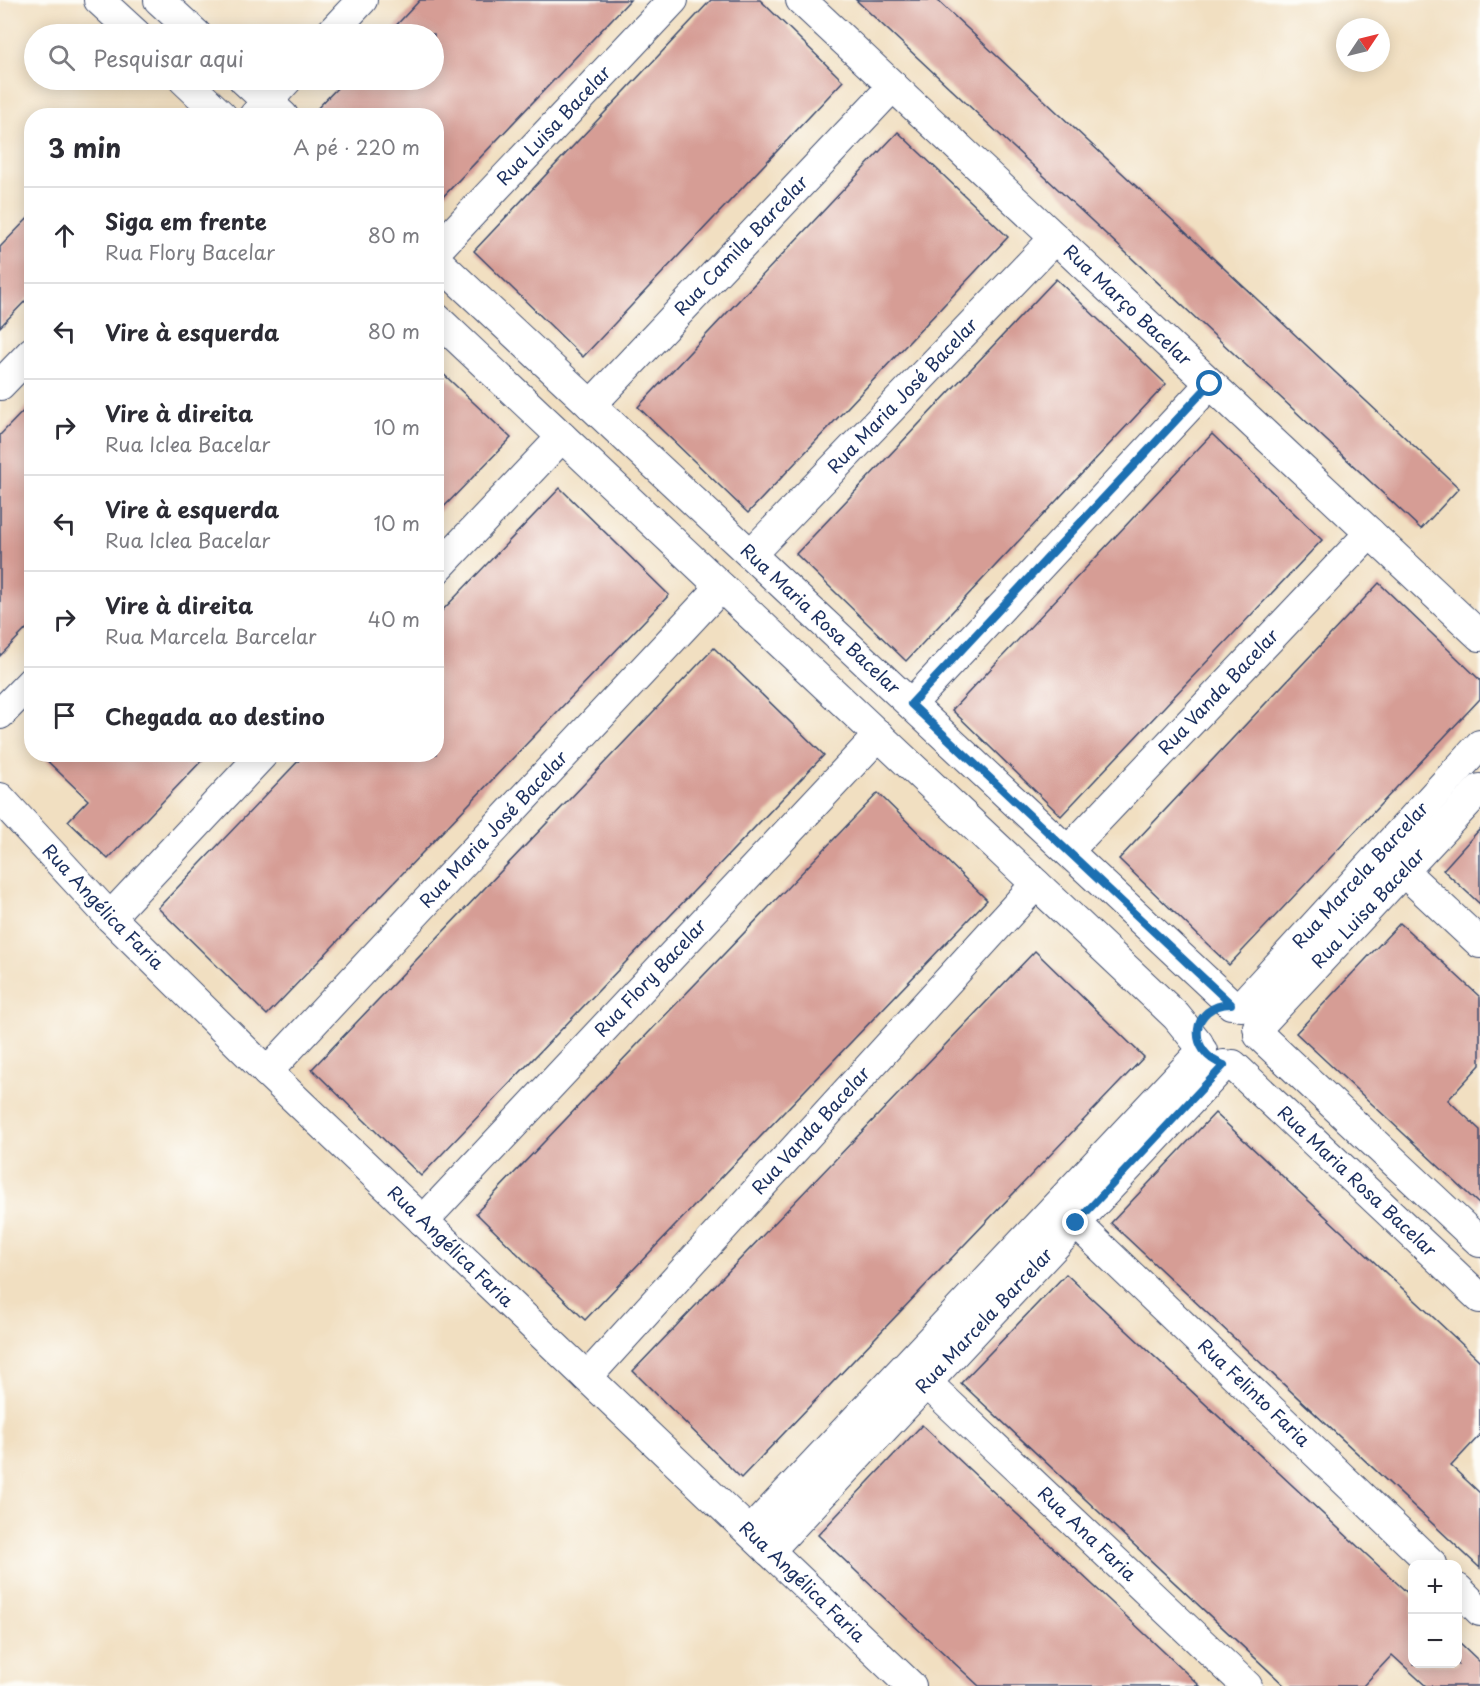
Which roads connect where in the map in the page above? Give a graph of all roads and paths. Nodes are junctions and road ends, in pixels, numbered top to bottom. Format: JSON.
{"nodes":[{"id":1,"x":99,"y":0,"type":"edge"},
{"id":2,"x":159,"y":0,"type":"edge"},
{"id":3,"x":362,"y":0,"type":"edge"},
{"id":4,"x":673,"y":0,"type":"edge"},
{"id":5,"x":801,"y":0,"type":"edge"},
{"id":6,"x":125,"y":24,"type":"edge"},
{"id":7,"x":185,"y":24,"type":"edge"},
{"id":8,"x":339,"y":24,"type":"edge"},
{"id":9,"x":892,"y":86,"type":"junction"},
{"id":10,"x":195,"y":90,"type":"edge"},
{"id":11,"x":252,"y":90,"type":"edge"},
{"id":12,"x":281,"y":90,"type":"edge"},
{"id":13,"x":214,"y":108,"type":"edge"},
{"id":14,"x":266,"y":108,"type":"edge"},
{"id":15,"x":270,"y":108,"type":"edge"},
{"id":16,"x":1055,"y":238,"type":"junction"},
{"id":17,"x":444,"y":243,"type":"edge"},
{"id":18,"x":444,"y":267,"type":"edge"},
{"id":19,"x":444,"y":326,"type":"edge"},
{"id":20,"x":24,"y":360,"type":"edge"},
{"id":21,"x":1210,"y":384,"type":"junction"},
{"id":22,"x":0,"y":385,"type":"edge"},
{"id":23,"x":591,"y":405,"type":"junction"},
{"id":24,"x":562,"y":437,"type":"junction"},
{"id":25,"x":1370,"y":533,"type":"junction"},
{"id":26,"x":751,"y":554,"type":"junction"},
{"id":27,"x":444,"y":562,"type":"edge"},
{"id":28,"x":721,"y":587,"type":"junction"},
{"id":29,"x":1480,"y":636,"type":"edge"},
{"id":30,"x":24,"y":689,"type":"edge"},
{"id":31,"x":911,"y":704,"type":"junction"},
{"id":32,"x":0,"y":714,"type":"edge"},
{"id":33,"x":879,"y":735,"type":"junction"},
{"id":34,"x":1480,"y":745,"type":"edge"},
{"id":35,"x":255,"y":762,"type":"edge"},
{"id":36,"x":1480,"y":789,"type":"edge"},
{"id":37,"x":0,"y":798,"type":"edge"},
{"id":38,"x":1068,"y":851,"type":"junction"},
{"id":39,"x":1403,"y":872,"type":"junction"},
{"id":40,"x":1036,"y":884,"type":"junction"},
{"id":41,"x":110,"y":917,"type":"junction"},
{"id":42,"x":1480,"y":943,"type":"edge"},
{"id":43,"x":1247,"y":1018,"type":"junction"},
{"id":44,"x":1214,"y":1056,"type":"junction"},
{"id":45,"x":267,"y":1072,"type":"junction"},
{"id":46,"x":423,"y":1221,"type":"junction"},
{"id":47,"x":1076,"y":1223,"type":"junction"},
{"id":48,"x":1480,"y":1242,"type":"edge"},
{"id":49,"x":1480,"y":1298,"type":"edge"},
{"id":50,"x":587,"y":1377,"type":"junction"},
{"id":51,"x":927,"y":1383,"type":"junction"},
{"id":52,"x":759,"y":1541,"type":"junction"},
{"id":53,"x":1428,"y":1560,"type":"edge"},
{"id":54,"x":1462,"y":1593,"type":"edge"},
{"id":55,"x":1480,"y":1611,"type":"edge"},
{"id":56,"x":911,"y":1686,"type":"edge"},
{"id":57,"x":1247,"y":1686,"type":"edge"}],
"edges":[{"from":1,"to":6,"type":"street"},
{"from":2,"to":7,"type":"street"},
{"from":3,"to":8,"type":"street"},
{"from":4,"to":17,"type":"street","name":"Rua Luisa Bacelar"},
{"from":5,"to":9,"type":"street","name":"Rua Março Bacelar"},
{"from":9,"to":16,"type":"street","name":"Rua Março Bacelar"},
{"from":9,"to":23,"type":"street","name":"Rua Camila Barcelar"},
{"from":10,"to":13,"type":"street"},
{"from":11,"to":14,"type":"street"},
{"from":12,"to":15,"type":"street"},
{"from":16,"to":21,"type":"street","name":"Rua Março Bacelar"},
{"from":16,"to":26,"type":"street","name":"Rua Maria José Bacelar"},
{"from":18,"to":23,"type":"street","name":"Rua Maria Rosa Bacelar"},
{"from":19,"to":24,"type":"street"},
{"from":20,"to":22,"type":"street"},
{"from":21,"to":25,"type":"street","name":"Rua Março Bacelar"},
{"from":21,"to":31,"type":"street"},
{"from":23,"to":26,"type":"street","name":"Rua Maria Rosa Bacelar"},
{"from":24,"to":27,"type":"street"},
{"from":24,"to":28,"type":"street"},
{"from":25,"to":29,"type":"street","name":"Rua Março Bacelar"},
{"from":25,"to":38,"type":"street","name":"Rua Vanda Bacelar"},
{"from":26,"to":31,"type":"street","name":"Rua Maria Rosa Bacelar"},
{"from":28,"to":33,"type":"street"},
{"from":28,"to":45,"type":"street","name":"Rua Maria José Bacelar"},
{"from":30,"to":32,"type":"street"},
{"from":31,"to":38,"type":"street","name":"Rua Maria Rosa Bacelar"},
{"from":33,"to":40,"type":"street"},
{"from":33,"to":46,"type":"street","name":"Rua Flory Bacelar"},
{"from":34,"to":43,"type":"street","name":"Rua Marcela Barcelar"},
{"from":35,"to":41,"type":"street"},
{"from":36,"to":39,"type":"street","name":"Rua Luisa Bacelar"},
{"from":37,"to":41,"type":"street","name":"Rua Angélica Faria"},
{"from":38,"to":43,"type":"street","name":"Rua Maria Rosa Bacelar"},
{"from":39,"to":42,"type":"street"},
{"from":39,"to":43,"type":"street","name":"Rua Luisa Bacelar"},
{"from":40,"to":44,"type":"street","name":"Rua Maria Rosa Bacelar"},
{"from":40,"to":50,"type":"street","name":"Rua Vanda Bacelar"},
{"from":41,"to":45,"type":"street","name":"Rua Angélica Faria"},
{"from":43,"to":44,"type":"street"},
{"from":43,"to":44,"type":"street"},
{"from":43,"to":48,"type":"street","name":"Rua Maria Rosa Bacelar"},
{"from":44,"to":47,"type":"street","name":"Rua Marcela Barcelar"},
{"from":44,"to":49,"type":"street","name":"Rua Maria Rosa Bacelar"},
{"from":44,"to":52,"type":"street","name":"Rua Marcela Barcelar"},
{"from":45,"to":46,"type":"street","name":"Rua Angélica Faria"},
{"from":46,"to":50,"type":"street","name":"Rua Angélica Faria"},
{"from":47,"to":51,"type":"street","name":"Rua Marcela Barcelar"},
{"from":47,"to":53,"type":"street","name":"Rua Felinto Faria"},
{"from":50,"to":52,"type":"street","name":"Rua Angélica Faria"},
{"from":51,"to":52,"type":"street","name":"Rua Marcela Barcelar"},
{"from":51,"to":57,"type":"street","name":"Rua Ana Faria"},
{"from":52,"to":56,"type":"street","name":"Rua Angélica Faria"},
{"from":54,"to":55,"type":"street"}]}
